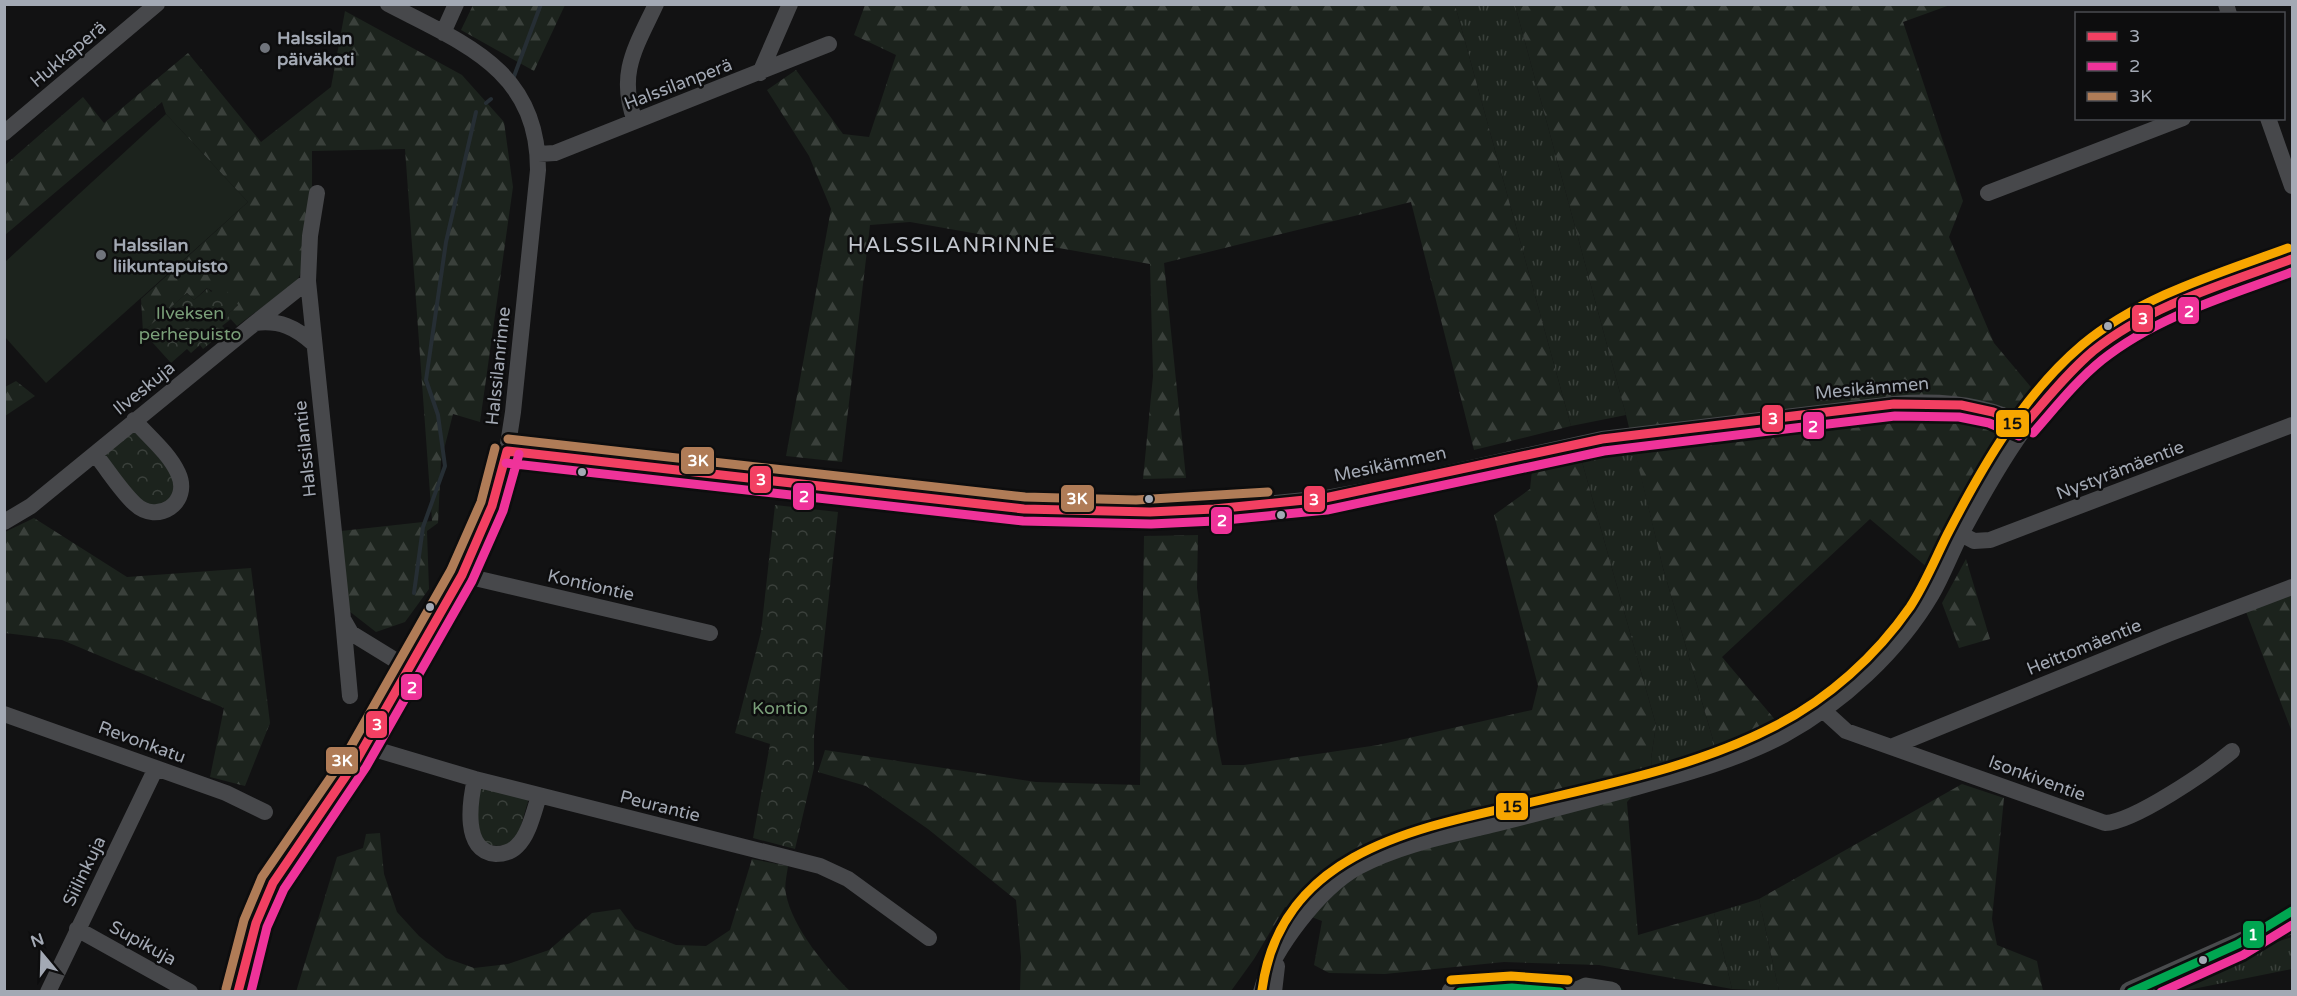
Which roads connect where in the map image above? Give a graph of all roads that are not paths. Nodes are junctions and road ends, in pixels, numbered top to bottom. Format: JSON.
{"nodes":[{"id":1,"x":157,"y":4,"type":"edge"},
{"id":2,"x":388,"y":4,"type":"edge"},
{"id":3,"x":456,"y":4,"type":"edge"},
{"id":4,"x":656,"y":4,"type":"edge"},
{"id":5,"x":790,"y":4,"type":"edge"},
{"id":6,"x":443,"y":33,"type":"junction"},
{"id":7,"x":829,"y":44,"type":"dead end"},
{"id":8,"x":760,"y":73,"type":"junction"},
{"id":9,"x":635,"y":120,"type":"junction"},
{"id":10,"x":2178,"y":120,"type":"edge"},
{"id":11,"x":2269,"y":120,"type":"edge"},
{"id":12,"x":4,"y":133,"type":"edge"},
{"id":13,"x":538,"y":154,"type":"junction"},
{"id":14,"x":2292,"y":186,"type":"edge"},
{"id":15,"x":317,"y":193,"type":"dead end"},
{"id":16,"x":1988,"y":194,"type":"dead end"},
{"id":17,"x":2292,"y":259,"type":"edge"},
{"id":18,"x":308,"y":281,"type":"junction"},
{"id":19,"x":255,"y":323,"type":"junction"},
{"id":20,"x":314,"y":344,"type":"junction"},
{"id":21,"x":134,"y":420,"type":"junction"},
{"id":22,"x":2024,"y":425,"type":"junction"},
{"id":23,"x":2292,"y":425,"type":"edge"},
{"id":24,"x":507,"y":451,"type":"junction"},
{"id":25,"x":95,"y":453,"type":"junction"},
{"id":26,"x":4,"y":522,"type":"edge"},
{"id":27,"x":1961,"y":534,"type":"junction"},
{"id":28,"x":462,"y":575,"type":"junction"},
{"id":29,"x":2292,"y":587,"type":"edge"},
{"id":30,"x":343,"y":620,"type":"junction"},
{"id":31,"x":711,"y":633,"type":"dead end"},
{"id":32,"x":408,"y":668,"type":"junction"},
{"id":33,"x":350,"y":696,"type":"dead end"},
{"id":34,"x":1824,"y":711,"type":"junction"},
{"id":35,"x":4,"y":714,"type":"edge"},
{"id":36,"x":364,"y":746,"type":"junction"},
{"id":37,"x":1891,"y":747,"type":"junction"},
{"id":38,"x":2232,"y":751,"type":"dead end"},
{"id":39,"x":156,"y":768,"type":"junction"},
{"id":40,"x":475,"y":779,"type":"junction"},
{"id":41,"x":539,"y":796,"type":"junction"},
{"id":42,"x":265,"y":812,"type":"dead end"},
{"id":43,"x":2292,"y":911,"type":"edge"},
{"id":44,"x":2292,"y":923,"type":"edge"},
{"id":45,"x":77,"y":929,"type":"junction"},
{"id":46,"x":929,"y":938,"type":"dead end"},
{"id":47,"x":2238,"y":944,"type":"junction"},
{"id":48,"x":1282,"y":950,"type":"junction"},
{"id":49,"x":48,"y":992,"type":"edge"},
{"id":50,"x":190,"y":992,"type":"edge"},
{"id":51,"x":238,"y":992,"type":"edge"},
{"id":52,"x":1262,"y":992,"type":"edge"},
{"id":53,"x":1274,"y":992,"type":"edge"},
{"id":54,"x":1452,"y":992,"type":"edge"},
{"id":55,"x":1567,"y":992,"type":"edge"},
{"id":56,"x":1577,"y":992,"type":"edge"},
{"id":57,"x":1611,"y":992,"type":"edge"},
{"id":58,"x":2130,"y":992,"type":"edge"}],
"edges":[{"from":1,"to":12,"type":"street","name":"Hukkaperä"},
{"from":2,"to":6,"type":"street","name":"Halssilanrinne"},
{"from":3,"to":6,"type":"street"},
{"from":4,"to":9,"type":"street"},
{"from":5,"to":8,"type":"street"},
{"from":6,"to":13,"type":"street","name":"Halssilanrinne"},
{"from":7,"to":8,"type":"street","name":"Halssilanperä"},
{"from":8,"to":9,"type":"street","name":"Halssilanperä"},
{"from":9,"to":13,"type":"street","name":"Halssilanperä"},
{"from":10,"to":16,"type":"street"},
{"from":11,"to":14,"type":"street"},
{"from":13,"to":24,"type":"street","name":"Halssilanrinne"},
{"from":15,"to":18,"type":"street","name":"Halssilantie"},
{"from":17,"to":22,"type":"street"},
{"from":18,"to":19,"type":"street","name":"Ilveskuja"},
{"from":18,"to":20,"type":"street","name":"Halssilantie"},
{"from":19,"to":20,"type":"street"},
{"from":19,"to":21,"type":"street","name":"Ilveskuja"},
{"from":20,"to":30,"type":"street","name":"Halssilantie"},
{"from":21,"to":25,"type":"street","name":"Ilveskuja"},
{"from":21,"to":25,"type":"street"},
{"from":22,"to":24,"type":"street","name":"Mesikämmen"},
{"from":22,"to":27,"type":"street"},
{"from":23,"to":27,"type":"street","name":"Nystyrämäentie"},
{"from":24,"to":28,"type":"street","name":"Halssilanrinne"},
{"from":25,"to":26,"type":"street","name":"Ilveskuja"},
{"from":27,"to":34,"type":"street"},
{"from":28,"to":31,"type":"street","name":"Kontiontie"},
{"from":28,"to":32,"type":"street","name":"Halssilanrinne"},
{"from":29,"to":37,"type":"street","name":"Heittomäentie"},
{"from":30,"to":32,"type":"street"},
{"from":30,"to":33,"type":"street","name":"Halssilantie"},
{"from":32,"to":36,"type":"street","name":"Halssilanrinne"},
{"from":34,"to":37,"type":"street","name":"Isonkiventie"},
{"from":34,"to":48,"type":"street"},
{"from":35,"to":39,"type":"street","name":"Revonkatu"},
{"from":36,"to":40,"type":"street","name":"Peurantie"},
{"from":36,"to":51,"type":"street","name":"Halssilanrinne"},
{"from":37,"to":38,"type":"street","name":"Isonkiventie"},
{"from":39,"to":42,"type":"street","name":"Revonkatu"},
{"from":39,"to":45,"type":"street","name":"Siilinkuja"},
{"from":40,"to":41,"type":"street","name":"Peurantie"},
{"from":40,"to":41,"type":"street"},
{"from":41,"to":46,"type":"street","name":"Peurantie"},
{"from":43,"to":47,"type":"main road"},
{"from":44,"to":47,"type":"main road"},
{"from":45,"to":49,"type":"street","name":"Siilinkuja"},
{"from":45,"to":50,"type":"street","name":"Supikuja"},
{"from":47,"to":58,"type":"main road"},
{"from":48,"to":52,"type":"street"},
{"from":48,"to":53,"type":"street"},
{"from":54,"to":55,"type":"main road"},
{"from":56,"to":57,"type":"main road"}]}
